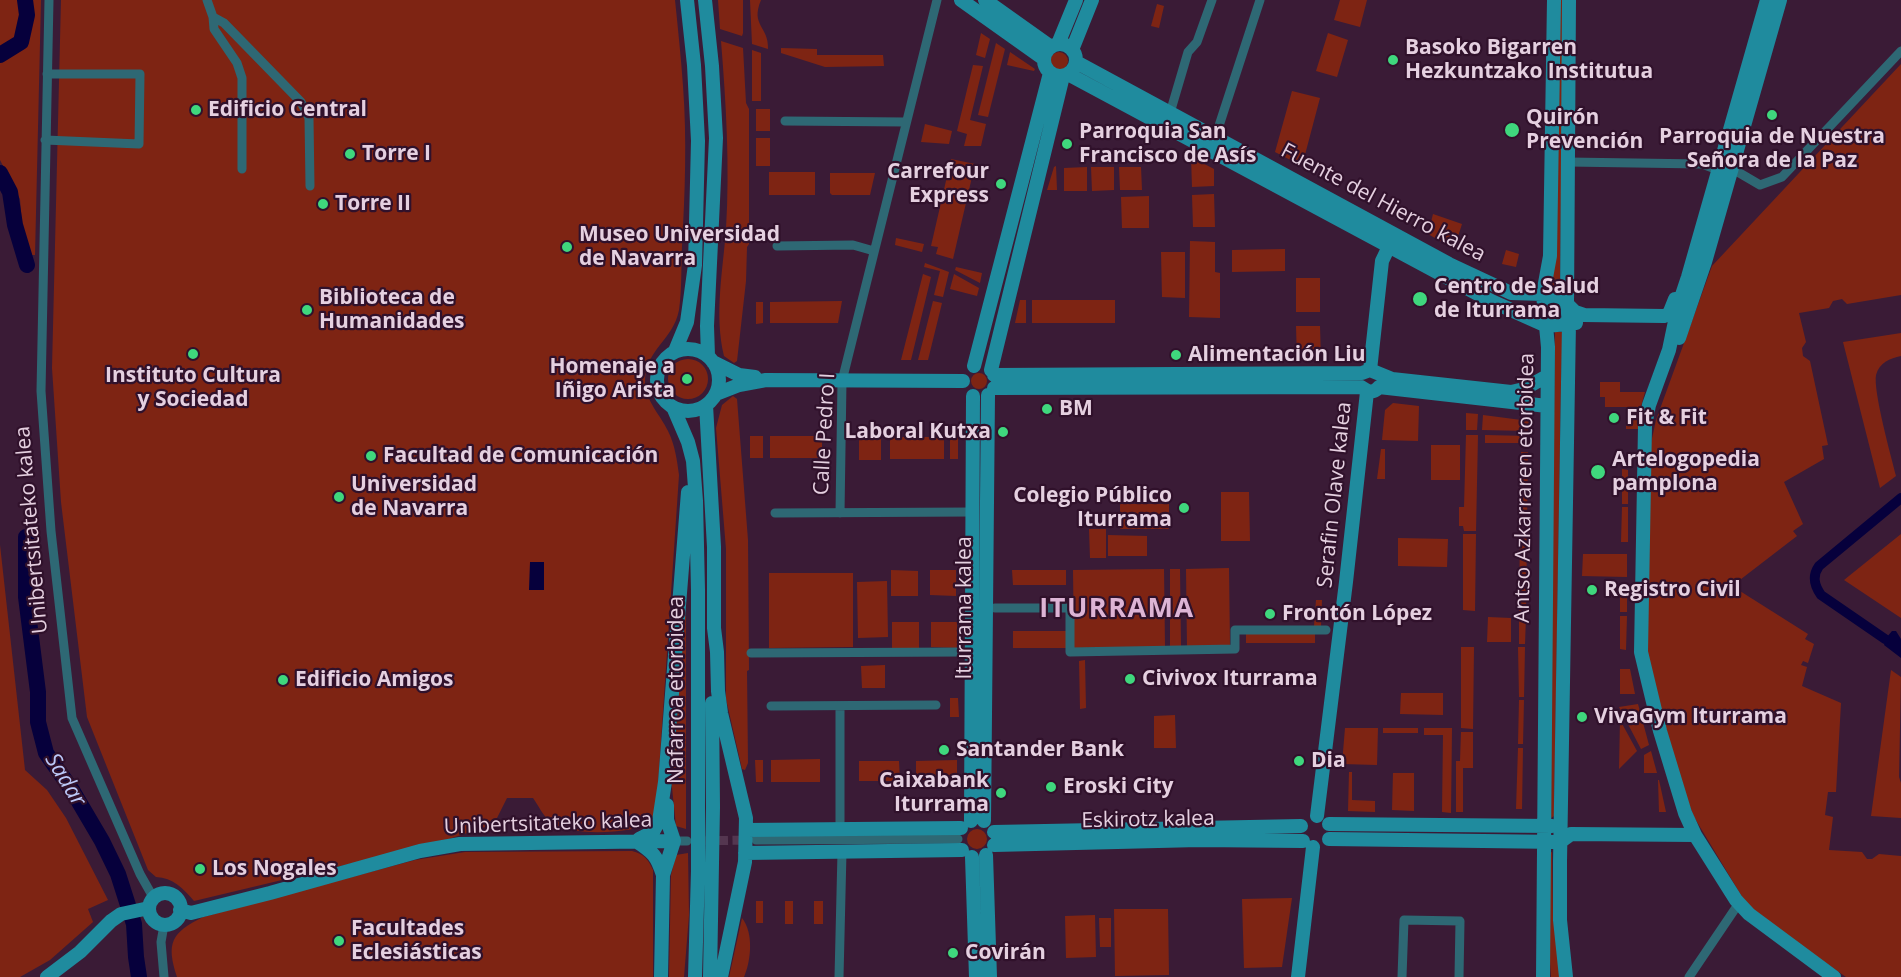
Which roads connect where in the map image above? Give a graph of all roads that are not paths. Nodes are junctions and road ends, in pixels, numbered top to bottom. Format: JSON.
{"nodes":[{"id":1,"x":49,"y":0,"type":"edge"},
{"id":2,"x":207,"y":0,"type":"edge"},
{"id":3,"x":687,"y":0,"type":"edge"},
{"id":4,"x":705,"y":0,"type":"edge"},
{"id":5,"x":937,"y":0,"type":"edge"},
{"id":6,"x":962,"y":0,"type":"edge"},
{"id":7,"x":984,"y":0,"type":"edge"},
{"id":8,"x":1076,"y":0,"type":"edge"},
{"id":9,"x":1092,"y":0,"type":"edge"},
{"id":10,"x":1212,"y":0,"type":"edge"},
{"id":11,"x":1260,"y":0,"type":"edge"},
{"id":12,"x":1554,"y":0,"type":"edge"},
{"id":13,"x":1569,"y":0,"type":"edge"},
{"id":14,"x":1767,"y":0,"type":"edge"},
{"id":15,"x":1780,"y":0,"type":"edge"},
{"id":16,"x":213,"y":17,"type":"junction"},
{"id":17,"x":1051,"y":50,"type":"junction"},
{"id":18,"x":1901,"y":51,"type":"edge"},
{"id":19,"x":1074,"y":56,"type":"junction"},
{"id":20,"x":47,"y":74,"type":"junction"},
{"id":21,"x":1060,"y":74,"type":"junction"},
{"id":22,"x":1170,"y":113,"type":"junction"},
{"id":23,"x":784,"y":121,"type":"dead end"},
{"id":24,"x":906,"y":122,"type":"junction"},
{"id":25,"x":1215,"y":138,"type":"junction"},
{"id":26,"x":45,"y":140,"type":"junction"},
{"id":27,"x":1568,"y":162,"type":"junction"},
{"id":28,"x":242,"y":169,"type":"dead end"},
{"id":29,"x":1725,"y":169,"type":"junction"},
{"id":30,"x":310,"y":186,"type":"dead end"},
{"id":31,"x":1711,"y":196,"type":"junction"},
{"id":32,"x":1392,"y":240,"type":"junction"},
{"id":33,"x":777,"y":246,"type":"dead end"},
{"id":34,"x":874,"y":251,"type":"junction"},
{"id":35,"x":1543,"y":294,"type":"junction"},
{"id":36,"x":1566,"y":304,"type":"junction"},
{"id":37,"x":1687,"y":314,"type":"junction"},
{"id":38,"x":1569,"y":323,"type":"junction"},
{"id":39,"x":1658,"y":324,"type":"junction"},
{"id":40,"x":1674,"y":324,"type":"junction"},
{"id":41,"x":1547,"y":326,"type":"junction"},
{"id":42,"x":1669,"y":350,"type":"junction"},
{"id":43,"x":675,"y":351,"type":"junction"},
{"id":44,"x":711,"y":359,"type":"junction"},
{"id":45,"x":974,"y":366,"type":"junction"},
{"id":46,"x":1547,"y":376,"type":"junction"},
{"id":47,"x":766,"y":380,"type":"junction"},
{"id":48,"x":842,"y":381,"type":"junction"},
{"id":49,"x":963,"y":381,"type":"junction"},
{"id":50,"x":1370,"y":381,"type":"junction"},
{"id":51,"x":991,"y":382,"type":"junction"},
{"id":52,"x":973,"y":396,"type":"junction"},
{"id":53,"x":711,"y":399,"type":"junction"},
{"id":54,"x":1547,"y":406,"type":"junction"},
{"id":55,"x":673,"y":407,"type":"junction"},
{"id":56,"x":681,"y":427,"type":"junction"},
{"id":57,"x":1643,"y":464,"type":"junction"},
{"id":58,"x":973,"y":512,"type":"junction"},
{"id":59,"x":775,"y":513,"type":"dead end"},
{"id":60,"x":840,"y":513,"type":"junction"},
{"id":61,"x":995,"y":608,"type":"dead end"},
{"id":62,"x":1326,"y":630,"type":"dead end"},
{"id":63,"x":714,"y":636,"type":"junction"},
{"id":64,"x":963,"y":652,"type":"dead end"},
{"id":65,"x":752,"y":653,"type":"dead end"},
{"id":66,"x":840,"y":705,"type":"junction"},
{"id":67,"x":936,"y":705,"type":"dead end"},
{"id":68,"x":771,"y":706,"type":"dead end"},
{"id":69,"x":665,"y":782,"type":"junction"},
{"id":70,"x":1323,"y":820,"type":"junction"},
{"id":71,"x":1543,"y":825,"type":"junction"},
{"id":72,"x":1301,"y":826,"type":"junction"},
{"id":73,"x":840,"y":829,"type":"junction"},
{"id":74,"x":746,"y":830,"type":"junction"},
{"id":75,"x":1564,"y":834,"type":"junction"},
{"id":76,"x":1695,"y":835,"type":"junction"},
{"id":77,"x":976,"y":839,"type":"junction"},
{"id":78,"x":1329,"y":839,"type":"junction"},
{"id":79,"x":756,"y":840,"type":"tunnel mouth"},
{"id":80,"x":636,"y":841,"type":"junction"},
{"id":81,"x":681,"y":841,"type":"junction"},
{"id":82,"x":1543,"y":842,"type":"junction"},
{"id":83,"x":1308,"y":844,"type":"junction"},
{"id":84,"x":842,"y":852,"type":"junction"},
{"id":85,"x":745,"y":853,"type":"junction"},
{"id":86,"x":663,"y":875,"type":"junction"},
{"id":87,"x":1739,"y":903,"type":"junction"},
{"id":88,"x":147,"y":904,"type":"junction"},
{"id":89,"x":180,"y":910,"type":"junction"},
{"id":90,"x":164,"y":925,"type":"junction"},
{"id":91,"x":47,"y":977,"type":"edge"},
{"id":92,"x":164,"y":977,"type":"edge"},
{"id":93,"x":661,"y":977,"type":"edge"},
{"id":94,"x":695,"y":977,"type":"edge"},
{"id":95,"x":710,"y":977,"type":"edge"},
{"id":96,"x":721,"y":977,"type":"edge"},
{"id":97,"x":839,"y":977,"type":"edge"},
{"id":98,"x":976,"y":977,"type":"edge"},
{"id":99,"x":990,"y":977,"type":"edge"},
{"id":100,"x":1298,"y":977,"type":"edge"},
{"id":101,"x":1402,"y":977,"type":"edge"},
{"id":102,"x":1459,"y":977,"type":"edge"},
{"id":103,"x":1543,"y":977,"type":"edge"},
{"id":104,"x":1566,"y":977,"type":"edge"},
{"id":105,"x":1689,"y":977,"type":"edge"},
{"id":106,"x":1834,"y":977,"type":"edge"}],
"edges":[{"from":1,"to":20,"type":"street","name":"Unibertsitateko kalea"},
{"from":2,"to":16,"type":"street"},
{"from":3,"to":43,"type":"main road"},
{"from":4,"to":44,"type":"main road"},
{"from":5,"to":24,"type":"street","name":"Calle Pedro I"},
{"from":6,"to":17,"type":"main road"},
{"from":7,"to":17,"type":"main road"},
{"from":8,"to":17,"type":"main road"},
{"from":9,"to":19,"type":"main road"},
{"from":10,"to":22,"type":"street"},
{"from":11,"to":25,"type":"street"},
{"from":12,"to":35,"type":"main road","name":"Antso Azkarraren etorbidea"},
{"from":13,"to":27,"type":"main road","name":"Antso Azkarraren etorbidea"},
{"from":14,"to":29,"type":"main road"},
{"from":15,"to":29,"type":"main road"},
{"from":16,"to":28,"type":"street"},
{"from":16,"to":30,"type":"street"},
{"from":17,"to":19,"type":"main road","name":"Fuente del Hierro kalea"},
{"from":17,"to":21,"type":"main road"},
{"from":18,"to":29,"type":"street"},
{"from":19,"to":21,"type":"main road"},
{"from":19,"to":22,"type":"main road","name":"Fuente del Hierro kalea"},
{"from":20,"to":26,"type":"street","name":"Unibertsitateko kalea"},
{"from":20,"to":26,"type":"street"},
{"from":21,"to":32,"type":"main road","name":"Fuente del Hierro kalea"},
{"from":21,"to":45,"type":"main road"},
{"from":21,"to":51,"type":"main road","name":"Iturrama kalea"},
{"from":22,"to":25,"type":"main road","name":"Fuente del Hierro kalea"},
{"from":23,"to":24,"type":"street"},
{"from":24,"to":34,"type":"street","name":"Calle Pedro I"},
{"from":25,"to":32,"type":"main road","name":"Fuente del Hierro kalea"},
{"from":26,"to":88,"type":"street","name":"Unibertsitateko kalea"},
{"from":27,"to":29,"type":"street"},
{"from":27,"to":36,"type":"main road","name":"Antso Azkarraren etorbidea"},
{"from":29,"to":31,"type":"main road"},
{"from":29,"to":37,"type":"main road"},
{"from":31,"to":36,"type":"main road","name":"Fuente del Hierro kalea"},
{"from":31,"to":40,"type":"main road"},
{"from":32,"to":35,"type":"main road","name":"Fuente del Hierro kalea"},
{"from":32,"to":41,"type":"main road","name":"Fuente del Hierro kalea"},
{"from":32,"to":50,"type":"main road","name":"Serafin Olave kalea"},
{"from":33,"to":34,"type":"street"},
{"from":34,"to":48,"type":"street","name":"Calle Pedro I"},
{"from":35,"to":36,"type":"main road","name":"Fuente del Hierro kalea"},
{"from":35,"to":41,"type":"main road","name":"Antso Azkarraren etorbidea"},
{"from":36,"to":38,"type":"main road","name":"Antso Azkarraren etorbidea"},
{"from":37,"to":40,"type":"main road"},
{"from":37,"to":57,"type":"main road"},
{"from":38,"to":39,"type":"main road"},
{"from":38,"to":41,"type":"main road"},
{"from":38,"to":75,"type":"main road","name":"Antso Azkarraren etorbidea"},
{"from":39,"to":40,"type":"main road"},
{"from":39,"to":42,"type":"main road"},
{"from":40,"to":42,"type":"main road"},
{"from":41,"to":46,"type":"main road","name":"Antso Azkarraren etorbidea"},
{"from":42,"to":57,"type":"main road"},
{"from":43,"to":44,"type":"main road"},
{"from":43,"to":55,"type":"main road"},
{"from":44,"to":47,"type":"main road"},
{"from":44,"to":53,"type":"main road"},
{"from":45,"to":49,"type":"main road"},
{"from":45,"to":51,"type":"main road"},
{"from":46,"to":50,"type":"main road"},
{"from":46,"to":54,"type":"main road","name":"Antso Azkarraren etorbidea"},
{"from":47,"to":48,"type":"main road"},
{"from":47,"to":53,"type":"main road"},
{"from":48,"to":49,"type":"main road"},
{"from":48,"to":60,"type":"street","name":"Calle Pedro I"},
{"from":49,"to":52,"type":"main road"},
{"from":50,"to":51,"type":"main road"},
{"from":50,"to":54,"type":"main road"},
{"from":50,"to":70,"type":"main road","name":"Serafin Olave kalea"},
{"from":51,"to":52,"type":"main road"},
{"from":51,"to":77,"type":"main road","name":"Iturrama kalea"},
{"from":52,"to":58,"type":"main road","name":"Iturrama kalea"},
{"from":53,"to":55,"type":"main road"},
{"from":53,"to":63,"type":"main road","name":"Nafarroa etorbidea"},
{"from":54,"to":71,"type":"main road","name":"Antso Azkarraren etorbidea"},
{"from":55,"to":56,"type":"main road","name":"Nafarroa etorbidea"},
{"from":56,"to":69,"type":"main road"},
{"from":56,"to":94,"type":"main road","name":"Nafarroa etorbidea"},
{"from":57,"to":76,"type":"main road"},
{"from":58,"to":60,"type":"street","name":"Calle Pedro I"},
{"from":58,"to":77,"type":"main road","name":"Iturrama kalea"},
{"from":59,"to":60,"type":"street","name":"Calle Pedro I"},
{"from":61,"to":62,"type":"street"},
{"from":63,"to":74,"type":"main road","name":"Nafarroa etorbidea"},
{"from":63,"to":95,"type":"main road","name":"Nafarroa etorbidea"},
{"from":64,"to":65,"type":"street"},
{"from":66,"to":67,"type":"street"},
{"from":66,"to":68,"type":"street"},
{"from":66,"to":73,"type":"street"},
{"from":69,"to":80,"type":"main road"},
{"from":69,"to":81,"type":"main road"},
{"from":70,"to":71,"type":"main road"},
{"from":70,"to":72,"type":"main road"},
{"from":70,"to":78,"type":"main road"},
{"from":71,"to":75,"type":"main road"},
{"from":71,"to":82,"type":"main road","name":"Antso Azkarraren etorbidea"},
{"from":72,"to":77,"type":"main road","name":"Eskirotz kalea"},
{"from":72,"to":83,"type":"main road"},
{"from":73,"to":74,"type":"main road","name":"Eskirotz kalea"},
{"from":73,"to":77,"type":"main road","name":"Eskirotz kalea"},
{"from":74,"to":85,"type":"main road","name":"Nafarroa etorbidea"},
{"from":75,"to":76,"type":"main road"},
{"from":75,"to":82,"type":"main road"},
{"from":75,"to":104,"type":"main road","name":"Antso Azkarraren etorbidea"},
{"from":76,"to":87,"type":"main road"},
{"from":77,"to":79,"type":"street","name":"Eskirotz kalea"},
{"from":77,"to":83,"type":"main road","name":"Eskirotz kalea"},
{"from":77,"to":84,"type":"main road","name":"Eskirotz kalea"},
{"from":77,"to":98,"type":"main road","name":"Iturrama kalea"},
{"from":77,"to":99,"type":"main road","name":"Iturrama kalea"},
{"from":78,"to":82,"type":"main road"},
{"from":78,"to":83,"type":"main road"},
{"from":80,"to":81,"type":"main road","name":"Unibertsitateko kalea"},
{"from":80,"to":86,"type":"main road"},
{"from":80,"to":89,"type":"main road","name":"Unibertsitateko kalea"},
{"from":81,"to":86,"type":"main road"},
{"from":82,"to":103,"type":"main road","name":"Antso Azkarraren etorbidea"},
{"from":83,"to":100,"type":"main road"},
{"from":84,"to":85,"type":"main road","name":"Eskirotz kalea"},
{"from":84,"to":97,"type":"street"},
{"from":85,"to":96,"type":"main road","name":"Nafarroa etorbidea"},
{"from":86,"to":93,"type":"main road"},
{"from":87,"to":105,"type":"street"},
{"from":87,"to":106,"type":"main road"},
{"from":88,"to":89,"type":"main road"},
{"from":88,"to":90,"type":"main road"},
{"from":88,"to":91,"type":"main road"},
{"from":89,"to":90,"type":"main road"},
{"from":90,"to":92,"type":"street"},
{"from":101,"to":102,"type":"street"}]}
